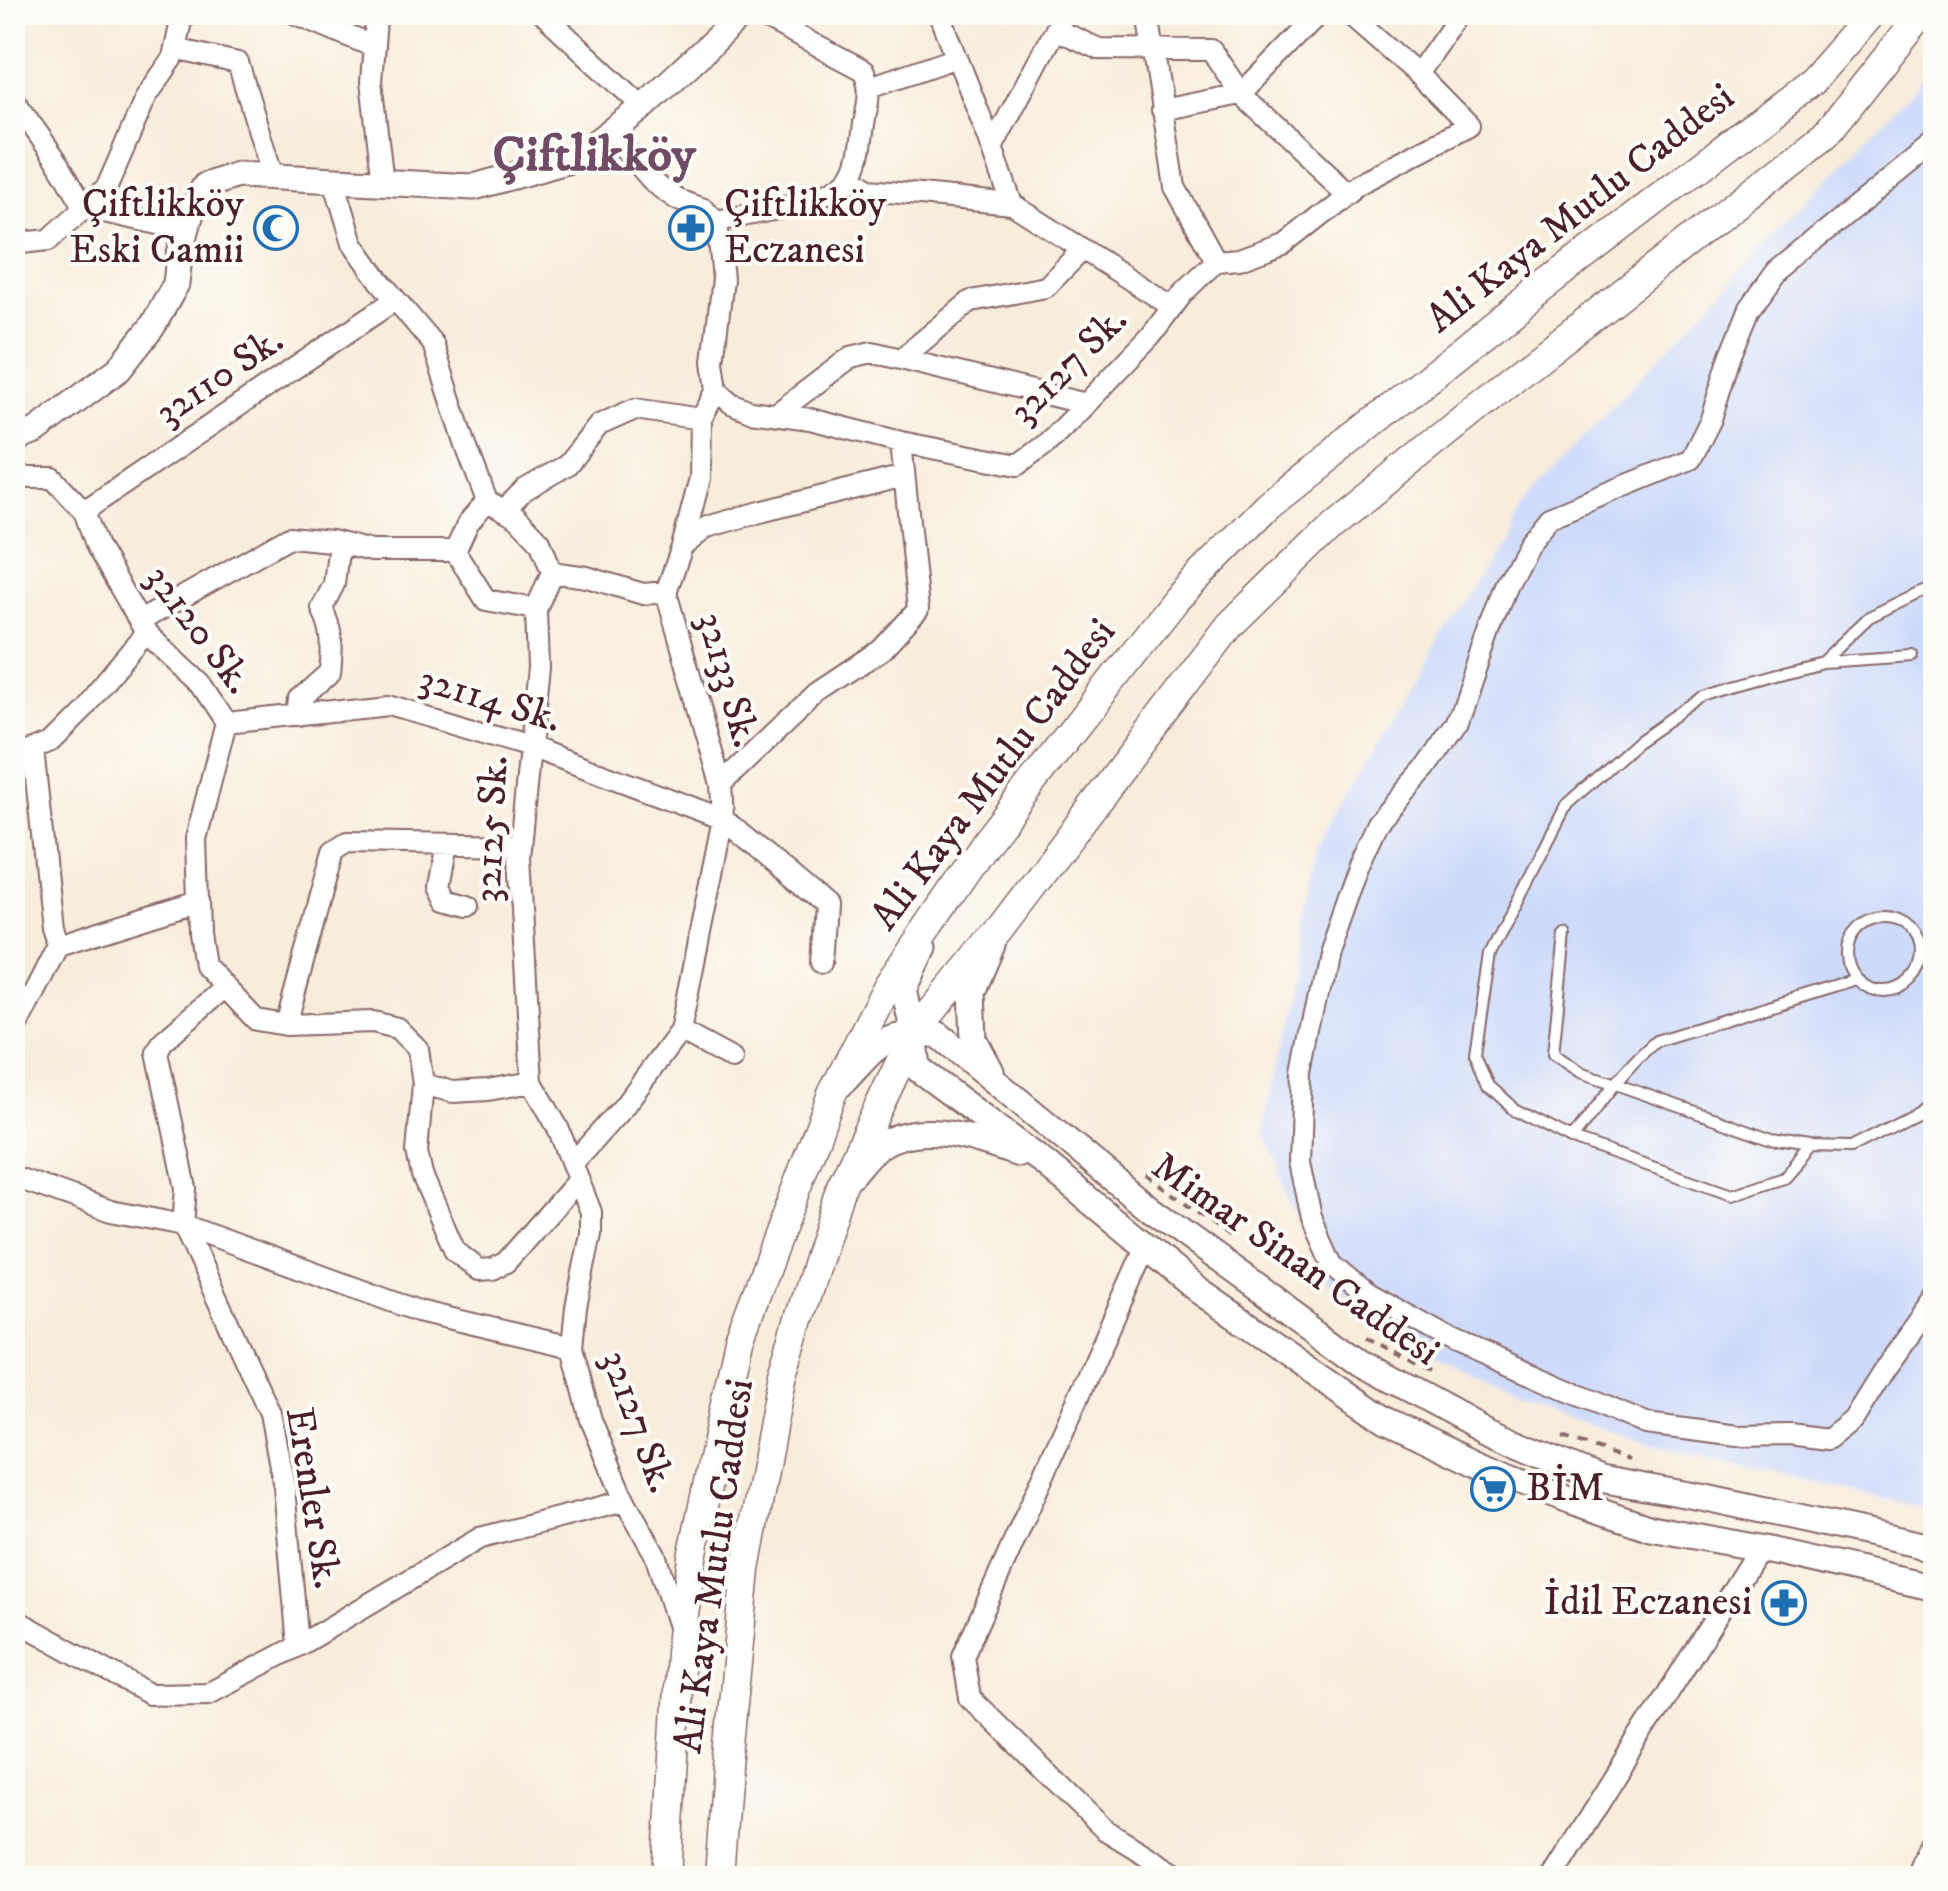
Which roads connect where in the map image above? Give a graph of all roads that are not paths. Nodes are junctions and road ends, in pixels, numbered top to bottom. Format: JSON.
{"nodes":[{"id":1,"x":182,"y":12,"type":"edge"},
{"id":2,"x":292,"y":12,"type":"edge"},
{"id":3,"x":381,"y":12,"type":"edge"},
{"id":4,"x":541,"y":12,"type":"edge"},
{"id":5,"x":745,"y":12,"type":"edge"},
{"id":6,"x":753,"y":12,"type":"edge"},
{"id":7,"x":939,"y":12,"type":"edge"},
{"id":8,"x":1151,"y":12,"type":"edge"},
{"id":9,"x":1321,"y":12,"type":"edge"},
{"id":10,"x":1347,"y":12,"type":"edge"},
{"id":11,"x":1462,"y":12,"type":"edge"},
{"id":12,"x":1872,"y":12,"type":"edge"},
{"id":13,"x":1924,"y":12,"type":"edge"},
{"id":14,"x":1060,"y":21,"type":"edge"},
{"id":15,"x":374,"y":48,"type":"junction"},
{"id":16,"x":1153,"y":48,"type":"junction"},
{"id":17,"x":176,"y":49,"type":"junction"},
{"id":18,"x":957,"y":57,"type":"junction"},
{"id":19,"x":1418,"y":74,"type":"junction"},
{"id":20,"x":870,"y":87,"type":"junction"},
{"id":21,"x":1241,"y":94,"type":"junction"},
{"id":22,"x":12,"y":97,"type":"edge"},
{"id":23,"x":642,"y":107,"type":"junction"},
{"id":24,"x":1162,"y":110,"type":"junction"},
{"id":25,"x":610,"y":132,"type":"junction"},
{"id":26,"x":1936,"y":142,"type":"edge"},
{"id":27,"x":992,"y":148,"type":"junction"},
{"id":28,"x":852,"y":176,"type":"junction"},
{"id":29,"x":273,"y":177,"type":"junction"},
{"id":30,"x":334,"y":180,"type":"junction"},
{"id":31,"x":383,"y":183,"type":"junction"},
{"id":32,"x":1347,"y":193,"type":"junction"},
{"id":33,"x":1012,"y":204,"type":"junction"},
{"id":34,"x":85,"y":208,"type":"junction"},
{"id":35,"x":717,"y":221,"type":"junction"},
{"id":36,"x":186,"y":230,"type":"junction"},
{"id":37,"x":12,"y":244,"type":"edge"},
{"id":38,"x":1082,"y":250,"type":"junction"},
{"id":39,"x":1216,"y":261,"type":"junction"},
{"id":40,"x":396,"y":300,"type":"junction"},
{"id":41,"x":1172,"y":307,"type":"junction"},
{"id":42,"x":901,"y":359,"type":"junction"},
{"id":43,"x":717,"y":390,"type":"junction"},
{"id":44,"x":1086,"y":404,"type":"junction"},
{"id":45,"x":776,"y":414,"type":"junction"},
{"id":46,"x":701,"y":419,"type":"junction"},
{"id":47,"x":12,"y":440,"type":"edge"},
{"id":48,"x":901,"y":442,"type":"junction"},
{"id":49,"x":904,"y":476,"type":"junction"},
{"id":50,"x":12,"y":478,"type":"edge"},
{"id":51,"x":496,"y":506,"type":"junction"},
{"id":52,"x":84,"y":512,"type":"junction"},
{"id":53,"x":339,"y":543,"type":"junction"},
{"id":54,"x":682,"y":547,"type":"junction"},
{"id":55,"x":455,"y":551,"type":"junction"},
{"id":56,"x":552,"y":572,"type":"junction"},
{"id":57,"x":666,"y":592,"type":"junction"},
{"id":58,"x":1936,"y":595,"type":"edge"},
{"id":59,"x":536,"y":609,"type":"junction"},
{"id":60,"x":143,"y":627,"type":"junction"},
{"id":61,"x":1912,"y":656,"type":"dead end"},
{"id":62,"x":1822,"y":662,"type":"junction"},
{"id":63,"x":299,"y":716,"type":"junction"},
{"id":64,"x":226,"y":722,"type":"junction"},
{"id":65,"x":33,"y":748,"type":"junction"},
{"id":66,"x":530,"y":748,"type":"junction"},
{"id":67,"x":12,"y":757,"type":"edge"},
{"id":68,"x":721,"y":784,"type":"junction"},
{"id":69,"x":723,"y":819,"type":"junction"},
{"id":70,"x":448,"y":844,"type":"junction"},
{"id":71,"x":520,"y":845,"type":"junction"},
{"id":72,"x":949,"y":895,"type":"junction"},
{"id":73,"x":198,"y":901,"type":"junction"},
{"id":74,"x":468,"y":906,"type":"dead end"},
{"id":75,"x":998,"y":930,"type":"junction"},
{"id":76,"x":1565,"y":934,"type":"dead end"},
{"id":77,"x":58,"y":944,"type":"junction"},
{"id":78,"x":821,"y":963,"type":"dead end"},
{"id":79,"x":1856,"y":979,"type":"junction"},
{"id":80,"x":224,"y":988,"type":"junction"},
{"id":81,"x":286,"y":1025,"type":"junction"},
{"id":82,"x":680,"y":1032,"type":"junction"},
{"id":83,"x":926,"y":1034,"type":"junction"},
{"id":84,"x":12,"y":1036,"type":"edge"},
{"id":85,"x":732,"y":1059,"type":"dead end"},
{"id":86,"x":532,"y":1082,"type":"junction"},
{"id":87,"x":423,"y":1084,"type":"junction"},
{"id":88,"x":998,"y":1084,"type":"junction"},
{"id":89,"x":1615,"y":1084,"type":"junction"},
{"id":90,"x":832,"y":1094,"type":"junction"},
{"id":91,"x":1936,"y":1098,"type":"edge"},
{"id":92,"x":1572,"y":1139,"type":"junction"},
{"id":93,"x":1810,"y":1146,"type":"junction"},
{"id":94,"x":1043,"y":1162,"type":"junction"},
{"id":95,"x":575,"y":1172,"type":"junction"},
{"id":96,"x":12,"y":1176,"type":"edge"},
{"id":97,"x":841,"y":1186,"type":"junction"},
{"id":98,"x":184,"y":1225,"type":"junction"},
{"id":99,"x":1145,"y":1248,"type":"junction"},
{"id":100,"x":1936,"y":1298,"type":"edge"},
{"id":101,"x":572,"y":1347,"type":"junction"},
{"id":102,"x":625,"y":1501,"type":"junction"},
{"id":103,"x":1932,"y":1546,"type":"edge"},
{"id":104,"x":1759,"y":1548,"type":"junction"},
{"id":105,"x":655,"y":1554,"type":"junction"},
{"id":106,"x":692,"y":1557,"type":"junction"},
{"id":107,"x":1936,"y":1588,"type":"edge"},
{"id":108,"x":12,"y":1618,"type":"edge"},
{"id":109,"x":680,"y":1636,"type":"junction"},
{"id":110,"x":298,"y":1646,"type":"junction"},
{"id":111,"x":1936,"y":1836,"type":"edge"},
{"id":112,"x":667,"y":1878,"type":"edge"},
{"id":113,"x":720,"y":1878,"type":"edge"},
{"id":114,"x":1184,"y":1878,"type":"edge"},
{"id":115,"x":1552,"y":1878,"type":"edge"},
{"id":116,"x":1917,"y":1878,"type":"edge"}],
"edges":[{"from":1,"to":17,"type":"street"},
{"from":2,"to":15,"type":"street"},
{"from":3,"to":15,"type":"street"},
{"from":4,"to":23,"type":"street"},
{"from":5,"to":23,"type":"street"},
{"from":6,"to":20,"type":"street"},
{"from":7,"to":18,"type":"street"},
{"from":8,"to":16,"type":"street"},
{"from":9,"to":21,"type":"street"},
{"from":10,"to":19,"type":"street"},
{"from":11,"to":19,"type":"street"},
{"from":12,"to":72,"type":"main road","name":"Ali Kaya Mutlu Caddesi"},
{"from":13,"to":75,"type":"main road","name":"Ali Kaya Mutlu Caddesi"},
{"from":14,"to":16,"type":"street"},
{"from":14,"to":27,"type":"street"},
{"from":15,"to":31,"type":"street"},
{"from":16,"to":21,"type":"street"},
{"from":16,"to":24,"type":"street"},
{"from":17,"to":29,"type":"street"},
{"from":17,"to":34,"type":"street"},
{"from":18,"to":20,"type":"street"},
{"from":18,"to":27,"type":"street"},
{"from":19,"to":32,"type":"street"},
{"from":20,"to":28,"type":"street"},
{"from":21,"to":24,"type":"street"},
{"from":21,"to":32,"type":"street"},
{"from":22,"to":34,"type":"street"},
{"from":23,"to":25,"type":"street"},
{"from":24,"to":39,"type":"street"},
{"from":25,"to":31,"type":"street"},
{"from":25,"to":35,"type":"street"},
{"from":26,"to":100,"type":"street"},
{"from":27,"to":33,"type":"street"},
{"from":28,"to":33,"type":"street"},
{"from":28,"to":35,"type":"street"},
{"from":29,"to":30,"type":"street"},
{"from":29,"to":36,"type":"street"},
{"from":30,"to":31,"type":"street"},
{"from":30,"to":40,"type":"street"},
{"from":32,"to":39,"type":"street"},
{"from":33,"to":38,"type":"street"},
{"from":34,"to":36,"type":"street"},
{"from":34,"to":37,"type":"street"},
{"from":35,"to":43,"type":"street"},
{"from":36,"to":47,"type":"street"},
{"from":38,"to":41,"type":"street"},
{"from":38,"to":42,"type":"street"},
{"from":39,"to":41,"type":"street","name":"32127 Sk."},
{"from":40,"to":51,"type":"street"},
{"from":40,"to":52,"type":"street","name":"32110 Sk."},
{"from":41,"to":44,"type":"street","name":"32127 Sk."},
{"from":42,"to":44,"type":"street"},
{"from":42,"to":45,"type":"street"},
{"from":43,"to":45,"type":"street"},
{"from":43,"to":46,"type":"street","name":"32133 Sk."},
{"from":44,"to":48,"type":"street","name":"32127 Sk."},
{"from":45,"to":48,"type":"street"},
{"from":46,"to":51,"type":"street"},
{"from":46,"to":54,"type":"street","name":"32133 Sk."},
{"from":48,"to":49,"type":"street"},
{"from":49,"to":54,"type":"street"},
{"from":49,"to":68,"type":"street"},
{"from":50,"to":52,"type":"street","name":"32120 Sk."},
{"from":51,"to":55,"type":"street"},
{"from":51,"to":56,"type":"street"},
{"from":52,"to":60,"type":"street","name":"32120 Sk."},
{"from":53,"to":55,"type":"street"},
{"from":53,"to":60,"type":"street"},
{"from":53,"to":63,"type":"street"},
{"from":54,"to":57,"type":"street","name":"32133 Sk."},
{"from":55,"to":59,"type":"street"},
{"from":56,"to":57,"type":"street"},
{"from":56,"to":59,"type":"street","name":"32125 Sk."},
{"from":57,"to":68,"type":"street","name":"32133 Sk."},
{"from":58,"to":62,"type":"lane"},
{"from":59,"to":66,"type":"street","name":"32125 Sk."},
{"from":60,"to":64,"type":"street","name":"32120 Sk."},
{"from":60,"to":65,"type":"street"},
{"from":61,"to":62,"type":"lane"},
{"from":62,"to":92,"type":"lane"},
{"from":63,"to":64,"type":"street","name":"32114 Sk."},
{"from":63,"to":66,"type":"street","name":"32114 Sk."},
{"from":64,"to":73,"type":"street","name":"32120 Sk."},
{"from":65,"to":67,"type":"street"},
{"from":65,"to":77,"type":"street"},
{"from":66,"to":69,"type":"street","name":"32114 Sk."},
{"from":66,"to":71,"type":"street","name":"32125 Sk."},
{"from":68,"to":69,"type":"street","name":"32133 Sk."},
{"from":69,"to":78,"type":"street","name":"32114 Sk."},
{"from":69,"to":82,"type":"street"},
{"from":70,"to":71,"type":"street"},
{"from":70,"to":74,"type":"street"},
{"from":70,"to":81,"type":"street"},
{"from":71,"to":86,"type":"street","name":"32125 Sk."},
{"from":72,"to":83,"type":"street","name":"Mimar Sinan Caddesi"},
{"from":72,"to":90,"type":"main road","name":"Ali Kaya Mutlu Caddesi"},
{"from":73,"to":77,"type":"street"},
{"from":73,"to":80,"type":"street","name":"32120 Sk."},
{"from":75,"to":83,"type":"main road","name":"Ali Kaya Mutlu Caddesi"},
{"from":75,"to":88,"type":"street"},
{"from":76,"to":89,"type":"lane"},
{"from":77,"to":84,"type":"street"},
{"from":79,"to":79,"type":"lane"},
{"from":79,"to":89,"type":"lane"},
{"from":80,"to":81,"type":"street","name":"32120 Sk."},
{"from":80,"to":98,"type":"street","name":"Erenler Sk."},
{"from":81,"to":87,"type":"street","name":"32120 Sk."},
{"from":82,"to":85,"type":"street"},
{"from":82,"to":95,"type":"street"},
{"from":83,"to":88,"type":"street","name":"Mimar Sinan Caddesi"},
{"from":83,"to":90,"type":"street"},
{"from":83,"to":94,"type":"street","name":"Mimar Sinan Caddesi"},
{"from":83,"to":97,"type":"main road","name":"Ali Kaya Mutlu Caddesi"},
{"from":86,"to":87,"type":"street"},
{"from":86,"to":95,"type":"street","name":"32125 Sk."},
{"from":87,"to":95,"type":"street"},
{"from":88,"to":103,"type":"street","name":"Mimar Sinan Caddesi"},
{"from":89,"to":92,"type":"lane"},
{"from":89,"to":93,"type":"lane"},
{"from":90,"to":106,"type":"main road","name":"Ali Kaya Mutlu Caddesi"},
{"from":91,"to":93,"type":"lane"},
{"from":92,"to":93,"type":"lane"},
{"from":94,"to":97,"type":"street"},
{"from":94,"to":99,"type":"street","name":"Mimar Sinan Caddesi"},
{"from":95,"to":101,"type":"street","name":"32127 Sk."},
{"from":96,"to":98,"type":"street"},
{"from":97,"to":113,"type":"main road","name":"Ali Kaya Mutlu Caddesi"},
{"from":98,"to":101,"type":"street"},
{"from":98,"to":110,"type":"street","name":"Erenler Sk."},
{"from":99,"to":104,"type":"street","name":"Mimar Sinan Caddesi"},
{"from":99,"to":114,"type":"street"},
{"from":101,"to":102,"type":"street","name":"32127 Sk."},
{"from":102,"to":105,"type":"street","name":"32127 Sk."},
{"from":102,"to":110,"type":"street","name":"Erenler Sk."},
{"from":104,"to":107,"type":"street","name":"Mimar Sinan Caddesi"},
{"from":104,"to":115,"type":"street"},
{"from":105,"to":106,"type":"street","name":"32127 Sk."},
{"from":105,"to":109,"type":"street","name":"32127 Sk."},
{"from":106,"to":109,"type":"main road","name":"Ali Kaya Mutlu Caddesi"},
{"from":108,"to":110,"type":"street"},
{"from":109,"to":112,"type":"main road","name":"Ali Kaya Mutlu Caddesi"},
{"from":111,"to":116,"type":"street"}]}
